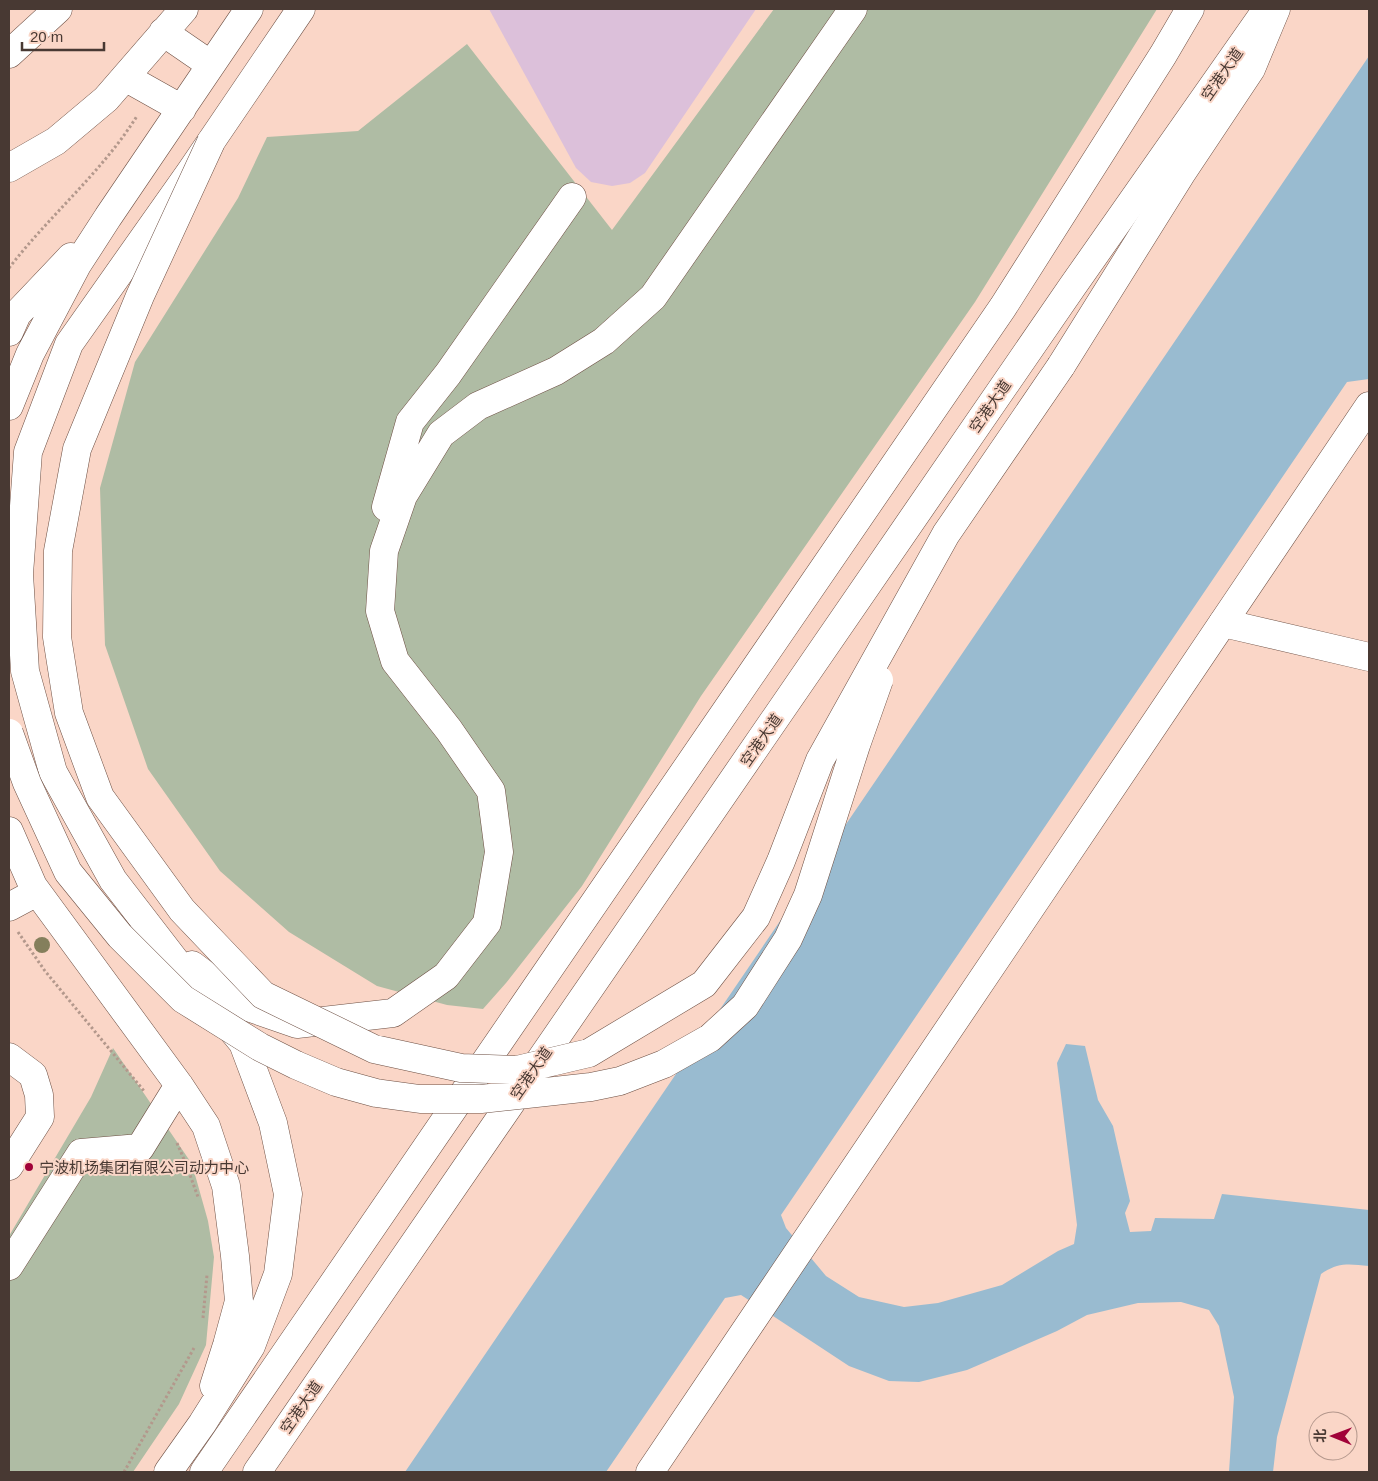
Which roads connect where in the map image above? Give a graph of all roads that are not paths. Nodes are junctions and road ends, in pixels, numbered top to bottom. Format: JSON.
{"nodes":[{"id":1,"x":58,"y":9,"type":"edge"},
{"id":2,"x":184,"y":9,"type":"edge"},
{"id":3,"x":249,"y":9,"type":"edge"},
{"id":4,"x":301,"y":9,"type":"edge"},
{"id":5,"x":322,"y":9,"type":"edge"},
{"id":6,"x":853,"y":9,"type":"edge"},
{"id":7,"x":1190,"y":9,"type":"edge"},
{"id":8,"x":1267,"y":9,"type":"edge"},
{"id":9,"x":1276,"y":9,"type":"edge"},
{"id":10,"x":163,"y":32,"type":"junction"},
{"id":11,"x":9,"y":54,"type":"edge"},
{"id":12,"x":211,"y":65,"type":"junction"},
{"id":13,"x":263,"y":65,"type":"junction"},
{"id":14,"x":125,"y":77,"type":"junction"},
{"id":15,"x":182,"y":109,"type":"junction"},
{"id":16,"x":211,"y":142,"type":"junction"},
{"id":17,"x":9,"y":168,"type":"edge"},
{"id":18,"x":572,"y":197,"type":"dead end"},
{"id":19,"x":108,"y":217,"type":"junction"},
{"id":20,"x":9,"y":332,"type":"edge"},
{"id":21,"x":9,"y":406,"type":"edge"},
{"id":22,"x":1369,"y":406,"type":"edge"},
{"id":23,"x":946,"y":534,"type":"junction"},
{"id":24,"x":384,"y":551,"type":"junction"},
{"id":25,"x":1223,"y":623,"type":"junction"},
{"id":26,"x":1369,"y":657,"type":"edge"},
{"id":27,"x":9,"y":733,"type":"edge"},
{"id":28,"x":9,"y":831,"type":"edge"},
{"id":29,"x":37,"y":892,"type":"junction"},
{"id":30,"x":11,"y":917,"type":"edge"},
{"id":31,"x":159,"y":940,"type":"junction"},
{"id":32,"x":9,"y":1057,"type":"edge"},
{"id":33,"x":179,"y":1085,"type":"junction"},
{"id":34,"x":9,"y":1166,"type":"edge"},
{"id":35,"x":9,"y":1266,"type":"edge"},
{"id":36,"x":202,"y":1424,"type":"junction"},
{"id":37,"x":168,"y":1472,"type":"edge"},
{"id":38,"x":204,"y":1472,"type":"edge"},
{"id":39,"x":256,"y":1472,"type":"edge"},
{"id":40,"x":650,"y":1472,"type":"edge"}],
"edges":[{"from":1,"to":11,"type":"main road"},
{"from":2,"to":10,"type":"main road"},
{"from":3,"to":12,"type":"main road"},
{"from":4,"to":13,"type":"main road"},
{"from":5,"to":13,"type":"main road"},
{"from":6,"to":24,"type":"main road"},
{"from":7,"to":38,"type":"main road"},
{"from":8,"to":39,"type":"main road","name":"空港大道"},
{"from":9,"to":23,"type":"main road","bridge":true},
{"from":10,"to":12,"type":"main road"},
{"from":10,"to":14,"type":"main road"},
{"from":12,"to":15,"type":"main road"},
{"from":13,"to":16,"type":"main road"},
{"from":14,"to":15,"type":"main road"},
{"from":14,"to":17,"type":"main road"},
{"from":15,"to":19,"type":"main road"},
{"from":16,"to":23,"type":"main road","bridge":true},
{"from":16,"to":31,"type":"main road","bridge":true},
{"from":18,"to":24,"type":"main road"},
{"from":19,"to":20,"type":"main road"},
{"from":19,"to":21,"type":"main road"},
{"from":22,"to":25,"type":"main road"},
{"from":23,"to":27,"type":"main road","bridge":true},
{"from":24,"to":31,"type":"main road"},
{"from":25,"to":26,"type":"main road"},
{"from":25,"to":40,"type":"main road"},
{"from":28,"to":29,"type":"main road"},
{"from":29,"to":30,"type":"main road"},
{"from":29,"to":33,"type":"main road"},
{"from":31,"to":36,"type":"main road"},
{"from":32,"to":34,"type":"main road"},
{"from":33,"to":35,"type":"main road"},
{"from":33,"to":36,"type":"main road"},
{"from":36,"to":37,"type":"main road"}]}
